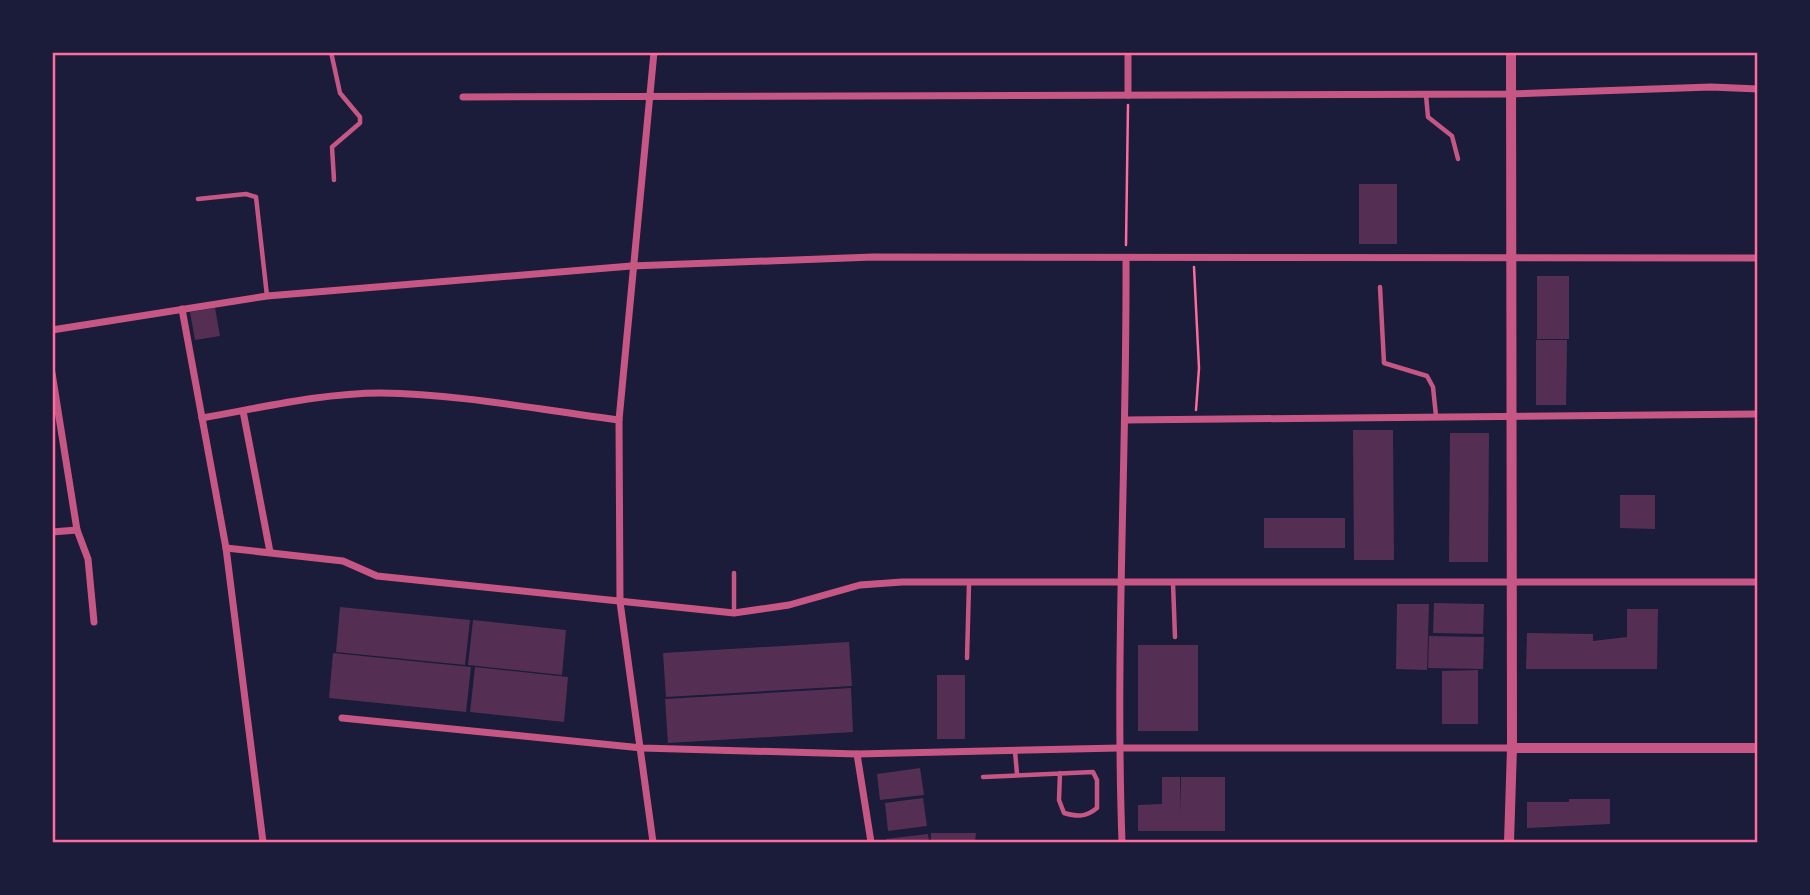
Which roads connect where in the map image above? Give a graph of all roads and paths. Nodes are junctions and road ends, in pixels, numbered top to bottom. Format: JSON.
{"nodes":[{"id":1,"x":331,"y":52,"type":"edge"},
{"id":2,"x":653,"y":52,"type":"edge"},
{"id":3,"x":1128,"y":52,"type":"edge"},
{"id":4,"x":1511,"y":52,"type":"edge"},
{"id":5,"x":1758,"y":89,"type":"edge"},
{"id":6,"x":1426,"y":94,"type":"junction"},
{"id":7,"x":1510,"y":94,"type":"junction"},
{"id":8,"x":1128,"y":95,"type":"junction"},
{"id":9,"x":650,"y":96,"type":"junction"},
{"id":10,"x":463,"y":97,"type":"dead end"},
{"id":11,"x":1458,"y":159,"type":"dead end"},
{"id":12,"x":334,"y":180,"type":"dead end"},
{"id":13,"x":198,"y":199,"type":"dead end"},
{"id":14,"x":1510,"y":257,"type":"junction"},
{"id":15,"x":1758,"y":258,"type":"edge"},
{"id":16,"x":1126,"y":259,"type":"junction"},
{"id":17,"x":1194,"y":259,"type":"junction"},
{"id":18,"x":631,"y":266,"type":"junction"},
{"id":19,"x":1380,"y":287,"type":"dead end"},
{"id":20,"x":267,"y":296,"type":"junction"},
{"id":21,"x":182,"y":309,"type":"junction"},
{"id":22,"x":52,"y":330,"type":"edge"},
{"id":23,"x":52,"y":373,"type":"edge"},
{"id":24,"x":243,"y":411,"type":"junction"},
{"id":25,"x":1758,"y":414,"type":"edge"},
{"id":26,"x":1436,"y":416,"type":"junction"},
{"id":27,"x":1511,"y":416,"type":"junction"},
{"id":28,"x":202,"y":418,"type":"junction"},
{"id":29,"x":619,"y":420,"type":"junction"},
{"id":30,"x":1126,"y":420,"type":"junction"},
{"id":31,"x":1196,"y":421,"type":"junction"},
{"id":32,"x":77,"y":530,"type":"junction"},
{"id":33,"x":52,"y":532,"type":"edge"},
{"id":34,"x":226,"y":548,"type":"junction"},
{"id":35,"x":270,"y":552,"type":"junction"},
{"id":36,"x":734,"y":573,"type":"dead end"},
{"id":37,"x":1758,"y":582,"type":"edge"},
{"id":38,"x":1123,"y":583,"type":"junction"},
{"id":39,"x":1173,"y":583,"type":"junction"},
{"id":40,"x":1511,"y":583,"type":"junction"},
{"id":41,"x":969,"y":584,"type":"junction"},
{"id":42,"x":620,"y":603,"type":"junction"},
{"id":43,"x":734,"y":613,"type":"junction"},
{"id":44,"x":94,"y":622,"type":"dead end"},
{"id":45,"x":1175,"y":637,"type":"dead end"},
{"id":46,"x":967,"y":659,"type":"dead end"},
{"id":47,"x":342,"y":718,"type":"dead end"},
{"id":48,"x":642,"y":748,"type":"junction"},
{"id":49,"x":1119,"y":748,"type":"junction"},
{"id":50,"x":1512,"y":748,"type":"junction"},
{"id":51,"x":1758,"y":748,"type":"edge"},
{"id":52,"x":1015,"y":750,"type":"junction"},
{"id":53,"x":857,"y":754,"type":"junction"},
{"id":54,"x":1060,"y":773,"type":"junction"},
{"id":55,"x":1017,"y":774,"type":"junction"},
{"id":56,"x":984,"y":777,"type":"dead end"},
{"id":57,"x":263,"y":842,"type":"edge"},
{"id":58,"x":653,"y":842,"type":"edge"},
{"id":59,"x":871,"y":842,"type":"edge"},
{"id":60,"x":1122,"y":842,"type":"edge"},
{"id":61,"x":1509,"y":842,"type":"edge"}],
"edges":[{"from":1,"to":12,"type":"lane"},
{"from":2,"to":9,"type":"street"},
{"from":3,"to":8,"type":"street"},
{"from":4,"to":7,"type":"street"},
{"from":5,"to":7,"type":"street"},
{"from":6,"to":7,"type":"street"},
{"from":6,"to":8,"type":"street"},
{"from":6,"to":11,"type":"lane"},
{"from":7,"to":14,"type":"street"},
{"from":8,"to":9,"type":"street"},
{"from":8,"to":16,"type":"path"},
{"from":9,"to":10,"type":"street"},
{"from":9,"to":18,"type":"street"},
{"from":13,"to":20,"type":"lane"},
{"from":14,"to":15,"type":"street"},
{"from":14,"to":17,"type":"street"},
{"from":14,"to":27,"type":"street"},
{"from":16,"to":17,"type":"street"},
{"from":16,"to":18,"type":"street"},
{"from":16,"to":30,"type":"street"},
{"from":17,"to":31,"type":"path"},
{"from":18,"to":20,"type":"street"},
{"from":18,"to":29,"type":"street"},
{"from":19,"to":26,"type":"lane"},
{"from":20,"to":21,"type":"street"},
{"from":21,"to":22,"type":"street"},
{"from":21,"to":28,"type":"street"},
{"from":23,"to":32,"type":"street"},
{"from":24,"to":28,"type":"street"},
{"from":24,"to":29,"type":"street"},
{"from":24,"to":35,"type":"street"},
{"from":25,"to":27,"type":"street"},
{"from":26,"to":27,"type":"street"},
{"from":26,"to":31,"type":"street"},
{"from":27,"to":40,"type":"street"},
{"from":28,"to":34,"type":"street"},
{"from":29,"to":42,"type":"street"},
{"from":30,"to":31,"type":"street"},
{"from":30,"to":38,"type":"street"},
{"from":32,"to":33,"type":"street"},
{"from":32,"to":44,"type":"street"},
{"from":34,"to":35,"type":"street"},
{"from":34,"to":57,"type":"street"},
{"from":35,"to":42,"type":"street"},
{"from":36,"to":43,"type":"lane"},
{"from":37,"to":40,"type":"street"},
{"from":38,"to":39,"type":"street"},
{"from":38,"to":41,"type":"street"},
{"from":38,"to":49,"type":"street"},
{"from":39,"to":40,"type":"street"},
{"from":39,"to":45,"type":"lane"},
{"from":40,"to":50,"type":"street"},
{"from":41,"to":43,"type":"street"},
{"from":41,"to":46,"type":"lane"},
{"from":42,"to":43,"type":"street"},
{"from":42,"to":48,"type":"street"},
{"from":47,"to":48,"type":"street"},
{"from":48,"to":53,"type":"street"},
{"from":48,"to":58,"type":"street"},
{"from":49,"to":50,"type":"street"},
{"from":49,"to":52,"type":"street"},
{"from":49,"to":60,"type":"street"},
{"from":50,"to":51,"type":"street"},
{"from":50,"to":61,"type":"street"},
{"from":52,"to":53,"type":"street"},
{"from":52,"to":55,"type":"lane"},
{"from":53,"to":59,"type":"street"},
{"from":54,"to":54,"type":"lane"},
{"from":54,"to":55,"type":"lane"},
{"from":55,"to":56,"type":"lane"}]}
